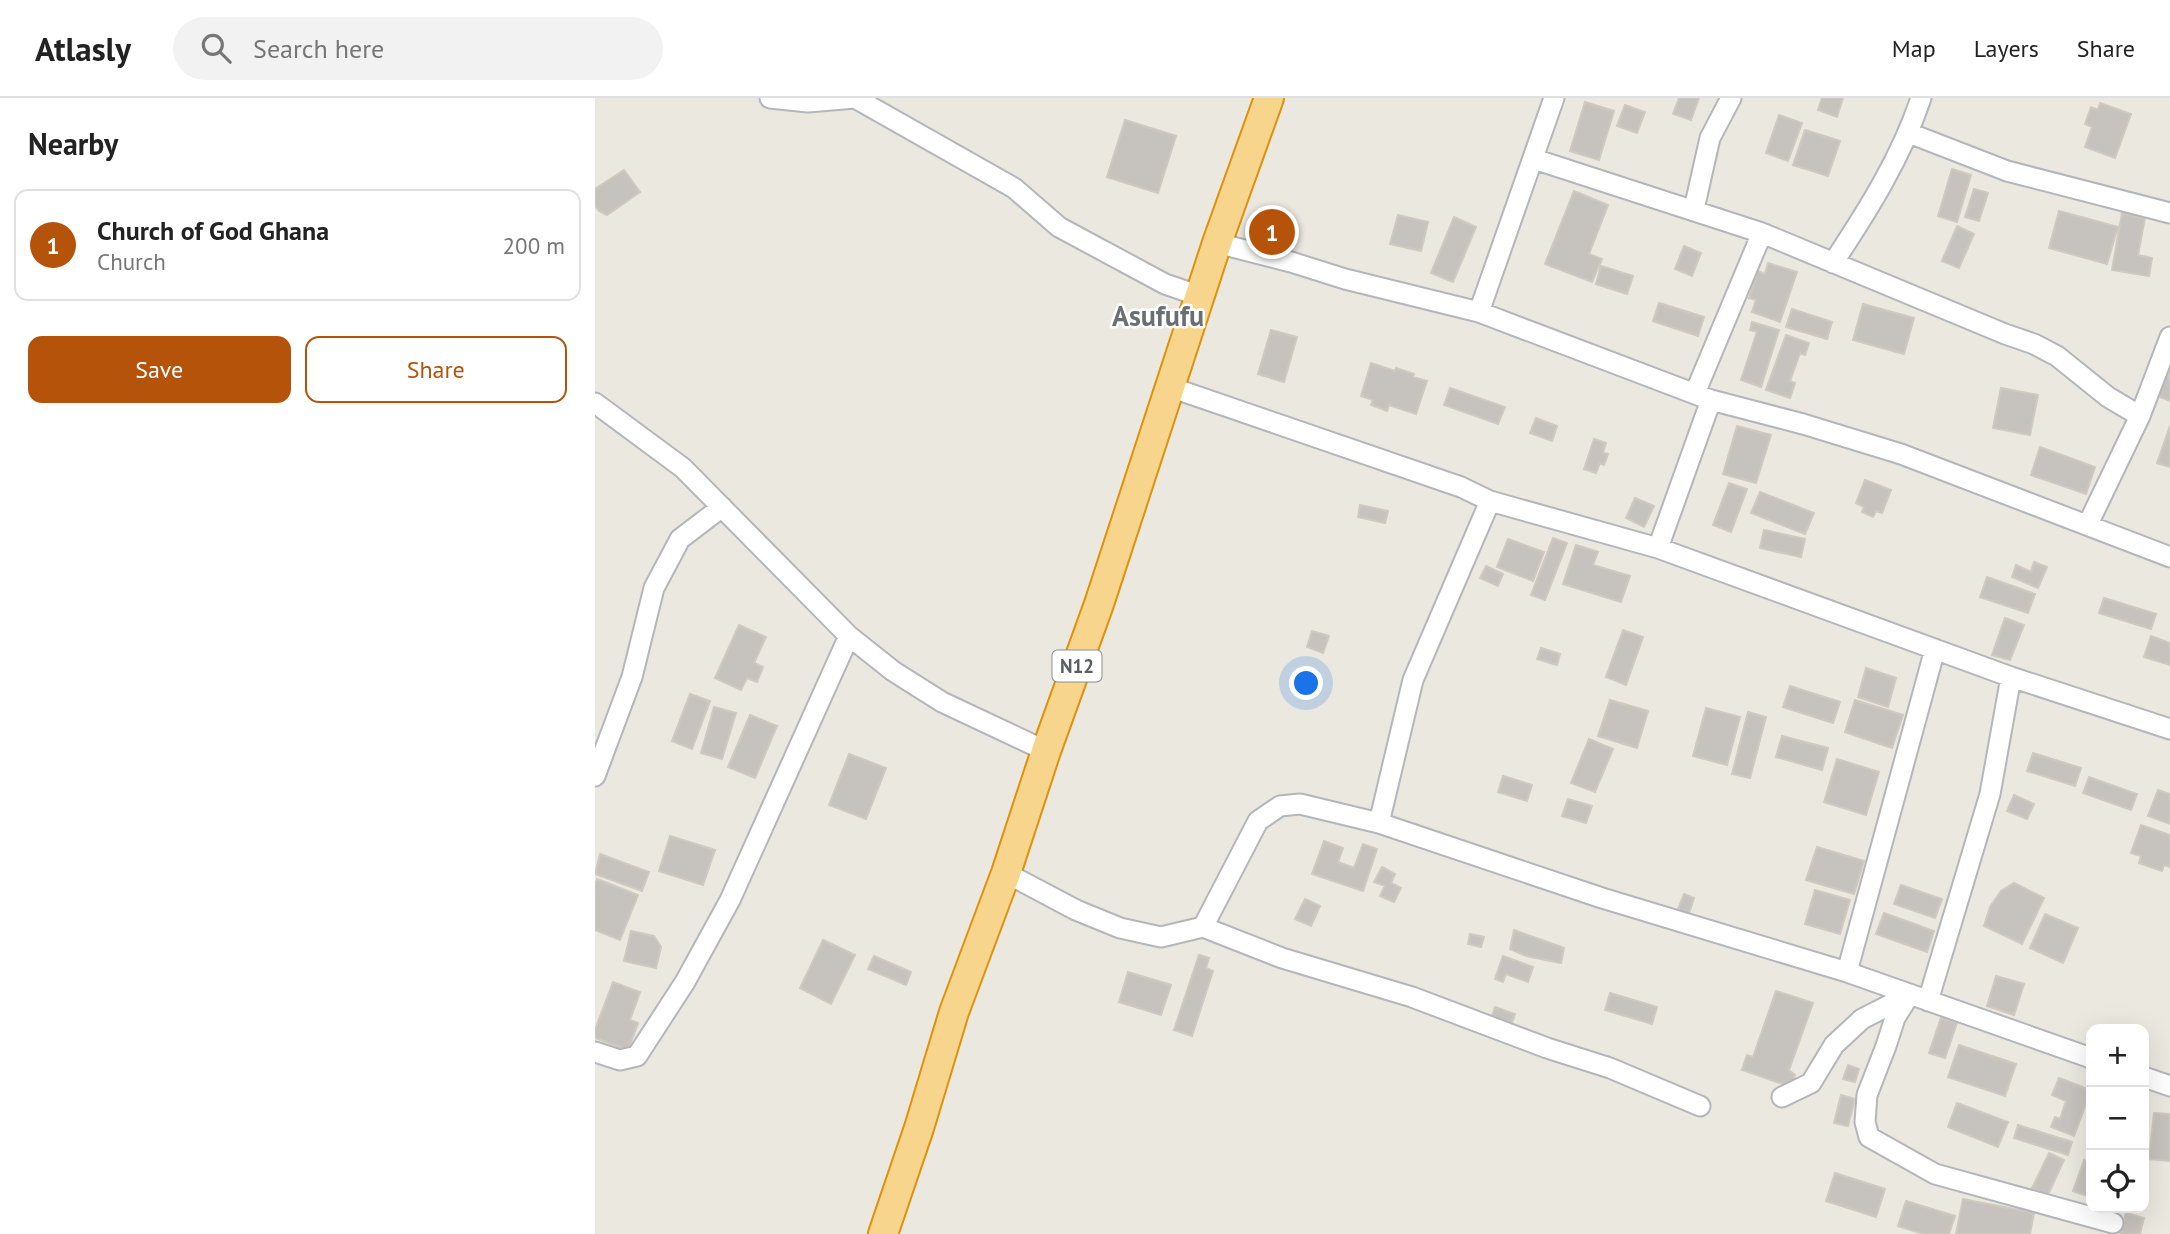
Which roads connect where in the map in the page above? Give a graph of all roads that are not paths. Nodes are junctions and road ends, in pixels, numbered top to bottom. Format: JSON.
{"nodes":[{"id":1,"x":771,"y":98,"type":"edge"},
{"id":2,"x":1269,"y":98,"type":"edge"},
{"id":3,"x":1554,"y":98,"type":"edge"},
{"id":4,"x":1731,"y":98,"type":"edge"},
{"id":5,"x":1921,"y":98,"type":"edge"},
{"id":6,"x":1909,"y":134,"type":"junction"},
{"id":7,"x":1534,"y":159,"type":"junction"},
{"id":8,"x":1694,"y":209,"type":"junction"},
{"id":9,"x":2170,"y":213,"type":"edge"},
{"id":10,"x":1762,"y":233,"type":"junction"},
{"id":11,"x":1217,"y":243,"type":"junction"},
{"id":12,"x":1833,"y":262,"type":"junction"},
{"id":13,"x":1200,"y":296,"type":"junction"},
{"id":14,"x":1479,"y":312,"type":"junction"},
{"id":15,"x":2170,"y":337,"type":"edge"},
{"id":16,"x":1170,"y":387,"type":"junction"},
{"id":17,"x":1703,"y":397,"type":"junction"},
{"id":18,"x":595,"y":403,"type":"edge"},
{"id":19,"x":2140,"y":416,"type":"junction"},
{"id":20,"x":1490,"y":501,"type":"junction"},
{"id":21,"x":722,"y":507,"type":"junction"},
{"id":22,"x":2088,"y":524,"type":"junction"},
{"id":23,"x":1658,"y":548,"type":"junction"},
{"id":24,"x":2170,"y":556,"type":"edge"},
{"id":25,"x":849,"y":636,"type":"junction"},
{"id":26,"x":1935,"y":649,"type":"junction"},
{"id":27,"x":2011,"y":677,"type":"junction"},
{"id":28,"x":2170,"y":729,"type":"edge"},
{"id":29,"x":1046,"y":751,"type":"junction"},
{"id":30,"x":595,"y":776,"type":"edge"},
{"id":31,"x":1379,"y":822,"type":"junction"},
{"id":32,"x":1006,"y":873,"type":"junction"},
{"id":33,"x":1203,"y":927,"type":"junction"},
{"id":34,"x":1847,"y":972,"type":"junction"},
{"id":35,"x":1919,"y":998,"type":"junction"},
{"id":36,"x":595,"y":1052,"type":"edge"},
{"id":37,"x":2086,"y":1056,"type":"edge"},
{"id":38,"x":2149,"y":1079,"type":"edge"},
{"id":39,"x":2170,"y":1086,"type":"edge"},
{"id":40,"x":1782,"y":1097,"type":"dead end"},
{"id":41,"x":1700,"y":1106,"type":"dead end"},
{"id":42,"x":2113,"y":1223,"type":"dead end"},
{"id":43,"x":883,"y":1234,"type":"edge"}],
"edges":[{"from":1,"to":13,"type":"street"},
{"from":2,"to":11,"type":"highway","number":"N12"},
{"from":3,"to":7,"type":"street"},
{"from":4,"to":8,"type":"street"},
{"from":5,"to":6,"type":"street"},
{"from":6,"to":9,"type":"street"},
{"from":6,"to":12,"type":"street"},
{"from":7,"to":8,"type":"street"},
{"from":7,"to":14,"type":"street"},
{"from":8,"to":10,"type":"street"},
{"from":10,"to":12,"type":"street"},
{"from":10,"to":17,"type":"street"},
{"from":11,"to":13,"type":"highway","number":"N12"},
{"from":11,"to":14,"type":"street"},
{"from":12,"to":19,"type":"street"},
{"from":13,"to":16,"type":"highway","number":"N12"},
{"from":14,"to":17,"type":"street"},
{"from":15,"to":19,"type":"street"},
{"from":16,"to":20,"type":"street"},
{"from":16,"to":29,"type":"highway","number":"N12"},
{"from":17,"to":22,"type":"street"},
{"from":17,"to":23,"type":"street"},
{"from":18,"to":21,"type":"street"},
{"from":19,"to":22,"type":"street"},
{"from":20,"to":23,"type":"street"},
{"from":20,"to":31,"type":"street"},
{"from":21,"to":25,"type":"street"},
{"from":21,"to":30,"type":"street"},
{"from":22,"to":24,"type":"street"},
{"from":23,"to":26,"type":"street"},
{"from":25,"to":29,"type":"street"},
{"from":25,"to":36,"type":"street"},
{"from":26,"to":27,"type":"street"},
{"from":26,"to":34,"type":"street"},
{"from":27,"to":28,"type":"street"},
{"from":27,"to":35,"type":"street"},
{"from":29,"to":32,"type":"highway","number":"N12"},
{"from":31,"to":33,"type":"street"},
{"from":31,"to":34,"type":"street"},
{"from":32,"to":33,"type":"street"},
{"from":32,"to":43,"type":"highway","number":"N12"},
{"from":33,"to":41,"type":"street"},
{"from":34,"to":35,"type":"street"},
{"from":35,"to":37,"type":"street"},
{"from":35,"to":40,"type":"street"},
{"from":35,"to":42,"type":"street"},
{"from":38,"to":39,"type":"street"}]}
